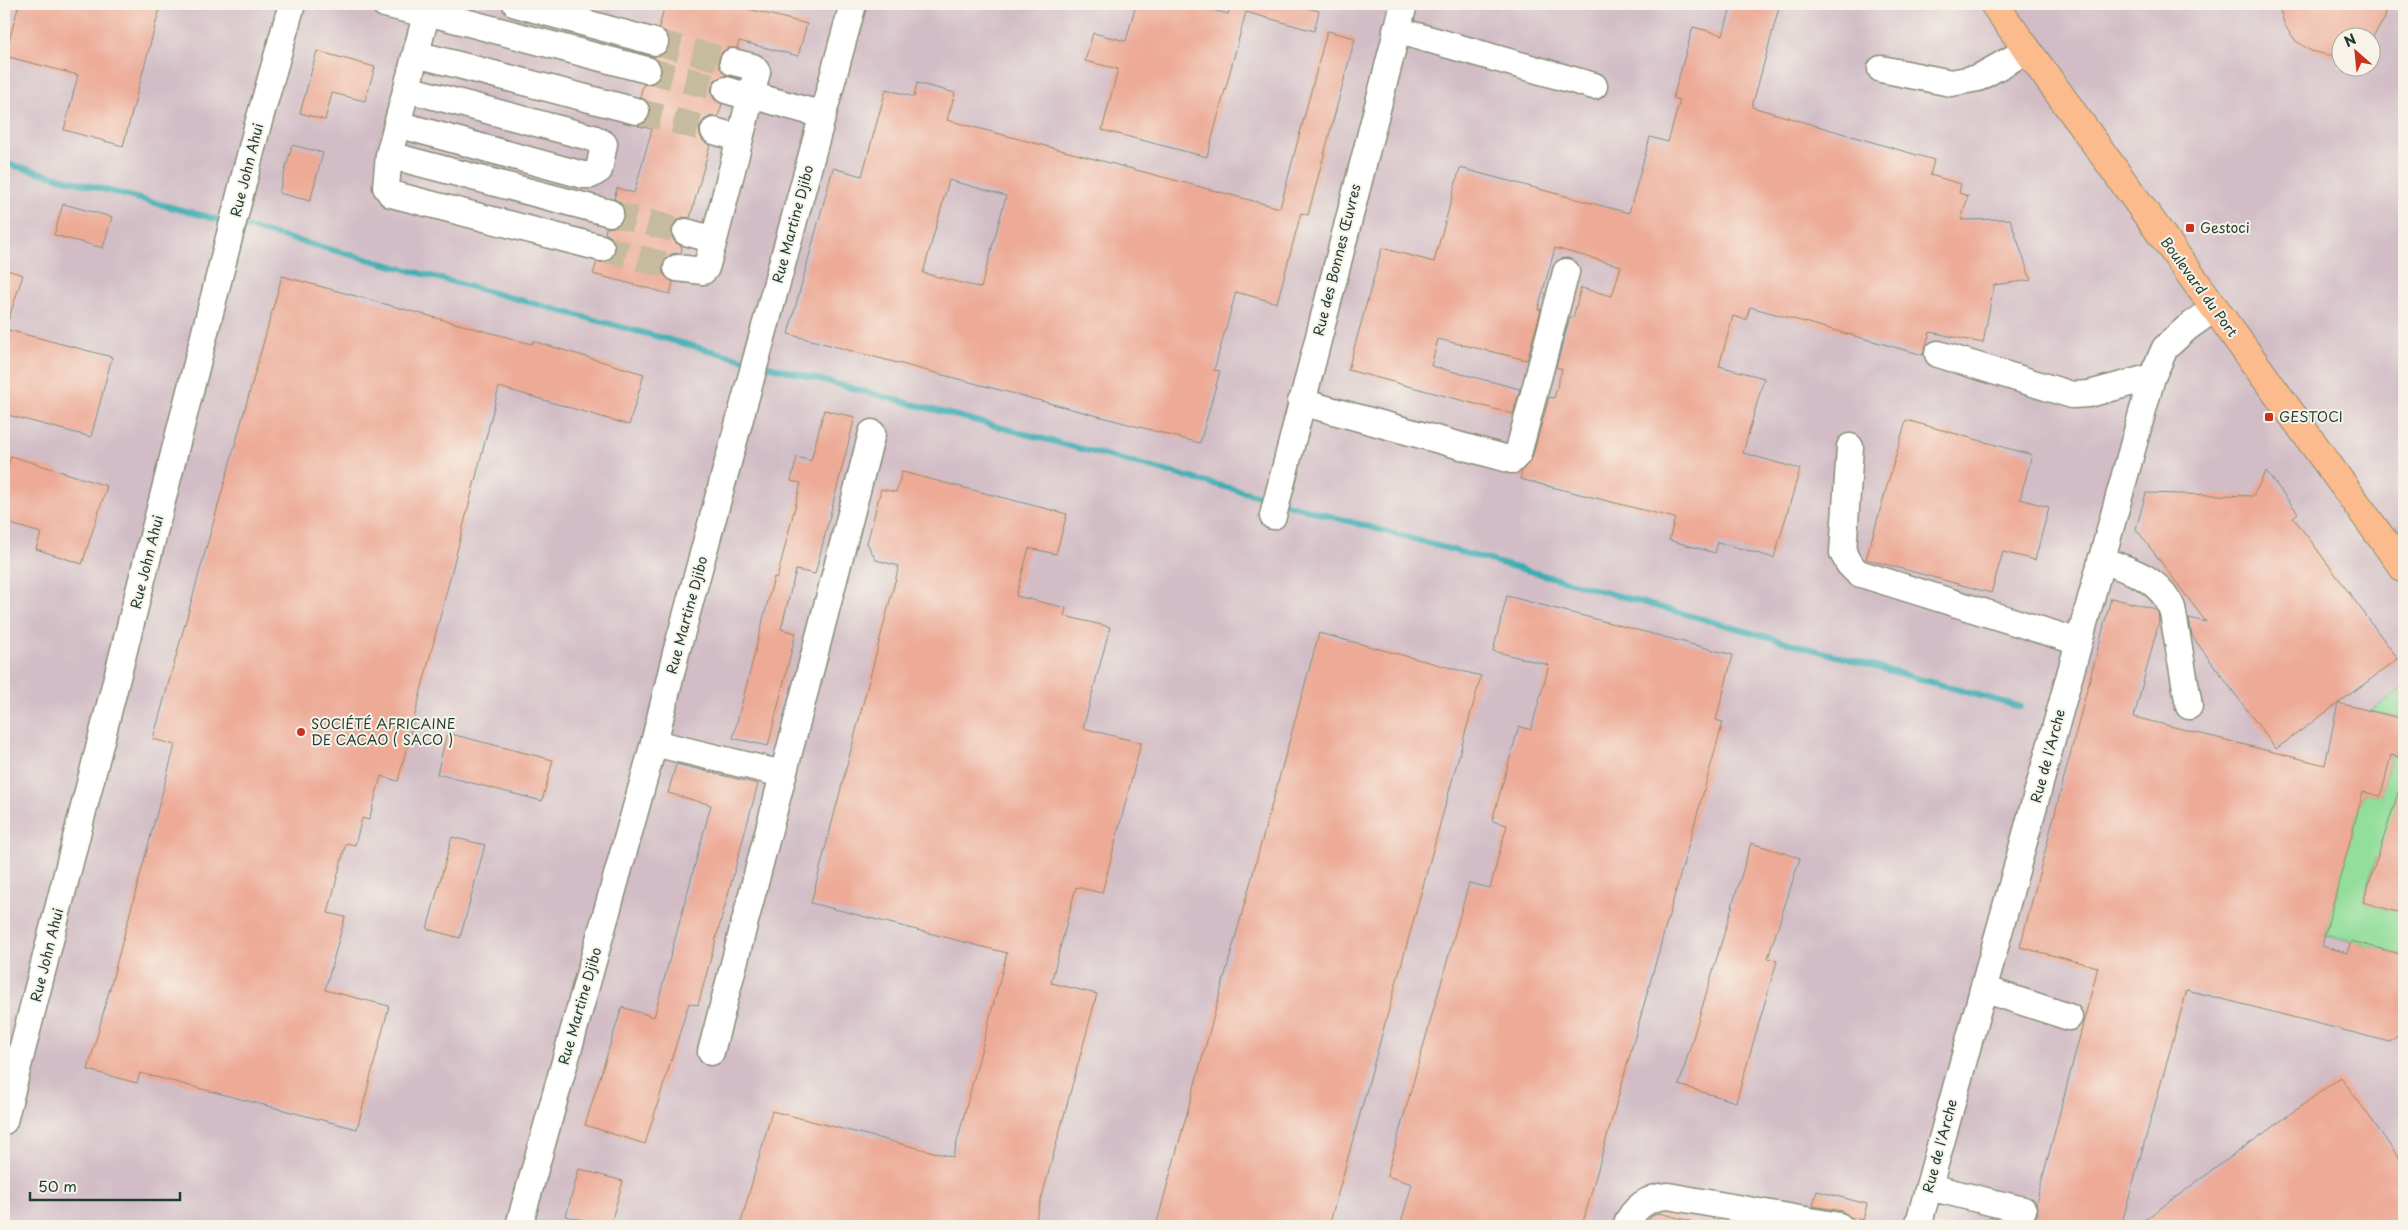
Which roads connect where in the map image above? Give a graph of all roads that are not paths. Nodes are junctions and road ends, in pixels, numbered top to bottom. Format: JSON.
{"nodes":[{"id":1,"x":292,"y":4,"type":"edge"},
{"id":2,"x":385,"y":4,"type":"edge"},
{"id":3,"x":516,"y":4,"type":"edge"},
{"id":4,"x":853,"y":4,"type":"edge"},
{"id":5,"x":1404,"y":4,"type":"edge"},
{"id":6,"x":1994,"y":4,"type":"edge"},
{"id":7,"x":427,"y":10,"type":"edge"},
{"id":8,"x":1396,"y":30,"type":"junction"},
{"id":9,"x":655,"y":42,"type":"tunnel mouth"},
{"id":10,"x":2028,"y":50,"type":"junction"},
{"id":11,"x":416,"y":54,"type":"junction"},
{"id":12,"x":733,"y":62,"type":"tunnel mouth"},
{"id":13,"x":1881,"y":69,"type":"dead end"},
{"id":14,"x":647,"y":70,"type":"tunnel mouth"},
{"id":15,"x":1594,"y":86,"type":"dead end"},
{"id":16,"x":406,"y":89,"type":"junction"},
{"id":17,"x":726,"y":90,"type":"tunnel mouth"},
{"id":18,"x":750,"y":96,"type":"junction"},
{"id":19,"x":636,"y":111,"type":"tunnel mouth"},
{"id":20,"x":824,"y":115,"type":"junction"},
{"id":21,"x":397,"y":124,"type":"junction"},
{"id":22,"x":714,"y":132,"type":"tunnel mouth"},
{"id":23,"x":739,"y":138,"type":"junction"},
{"id":24,"x":389,"y":154,"type":"junction"},
{"id":25,"x":610,"y":213,"type":"tunnel mouth"},
{"id":26,"x":686,"y":232,"type":"tunnel mouth"},
{"id":27,"x":714,"y":240,"type":"junction"},
{"id":28,"x":601,"y":248,"type":"tunnel mouth"},
{"id":29,"x":677,"y":268,"type":"tunnel mouth"},
{"id":30,"x":1566,"y":272,"type":"dead end"},
{"id":31,"x":2214,"y":308,"type":"junction"},
{"id":32,"x":1938,"y":354,"type":"dead end"},
{"id":33,"x":2152,"y":377,"type":"junction"},
{"id":34,"x":1301,"y":402,"type":"junction"},
{"id":35,"x":872,"y":433,"type":"dead end"},
{"id":36,"x":1850,"y":447,"type":"dead end"},
{"id":37,"x":1273,"y":516,"type":"dead end"},
{"id":38,"x":2102,"y":560,"type":"junction"},
{"id":39,"x":2404,"y":569,"type":"edge"},
{"id":40,"x":2079,"y":642,"type":"junction"},
{"id":41,"x":2189,"y":706,"type":"dead end"},
{"id":42,"x":654,"y":742,"type":"junction"},
{"id":43,"x":783,"y":774,"type":"junction"},
{"id":44,"x":1984,"y":989,"type":"junction"},
{"id":45,"x":2069,"y":1017,"type":"dead end"},
{"id":46,"x":711,"y":1052,"type":"dead end"},
{"id":47,"x":4,"y":1121,"type":"edge"},
{"id":48,"x":1929,"y":1187,"type":"junction"},
{"id":49,"x":2023,"y":1210,"type":"dead end"},
{"id":50,"x":519,"y":1226,"type":"edge"},
{"id":51,"x":1626,"y":1226,"type":"edge"},
{"id":52,"x":1839,"y":1226,"type":"edge"},
{"id":53,"x":1918,"y":1226,"type":"edge"}],
"edges":[{"from":1,"to":47,"type":"street","name":"Rue John Ahui"},
{"from":2,"to":7,"type":"street"},
{"from":3,"to":9,"type":"street"},
{"from":4,"to":20,"type":"street","name":"Rue Martine Djibo"},
{"from":5,"to":8,"type":"street","name":"Rue des Bonnes Œuvres"},
{"from":6,"to":10,"type":"main road","name":"Boulevard du Port"},
{"from":7,"to":11,"type":"street"},
{"from":7,"to":14,"type":"street"},
{"from":8,"to":15,"type":"street"},
{"from":8,"to":34,"type":"street","name":"Rue des Bonnes Œuvres"},
{"from":10,"to":13,"type":"street"},
{"from":10,"to":31,"type":"main road","name":"Boulevard du Port"},
{"from":11,"to":16,"type":"street"},
{"from":11,"to":19,"type":"street"},
{"from":12,"to":18,"type":"street"},
{"from":16,"to":21,"type":"street"},
{"from":16,"to":21,"type":"street"},
{"from":17,"to":18,"type":"street"},
{"from":18,"to":20,"type":"street"},
{"from":18,"to":23,"type":"street"},
{"from":20,"to":42,"type":"street","name":"Rue Martine Djibo"},
{"from":21,"to":24,"type":"street"},
{"from":22,"to":23,"type":"street"},
{"from":23,"to":27,"type":"street"},
{"from":24,"to":25,"type":"street"},
{"from":24,"to":28,"type":"street"},
{"from":26,"to":27,"type":"street"},
{"from":27,"to":29,"type":"street"},
{"from":30,"to":34,"type":"street"},
{"from":31,"to":33,"type":"street","name":"Rue de l'Arche"},
{"from":31,"to":39,"type":"main road","name":"Boulevard du Port"},
{"from":32,"to":33,"type":"street"},
{"from":33,"to":38,"type":"street","name":"Rue de l'Arche"},
{"from":34,"to":37,"type":"street","name":"Rue des Bonnes Œuvres"},
{"from":35,"to":43,"type":"street"},
{"from":36,"to":40,"type":"street"},
{"from":38,"to":40,"type":"street","name":"Rue de l'Arche"},
{"from":38,"to":41,"type":"street"},
{"from":40,"to":44,"type":"street","name":"Rue de l'Arche"},
{"from":42,"to":43,"type":"street"},
{"from":42,"to":50,"type":"street","name":"Rue Martine Djibo"},
{"from":43,"to":46,"type":"street"},
{"from":44,"to":45,"type":"street"},
{"from":44,"to":48,"type":"street","name":"Rue de l'Arche"},
{"from":48,"to":49,"type":"street"},
{"from":48,"to":53,"type":"street","name":"Rue de l'Arche"},
{"from":51,"to":52,"type":"street"}]}
